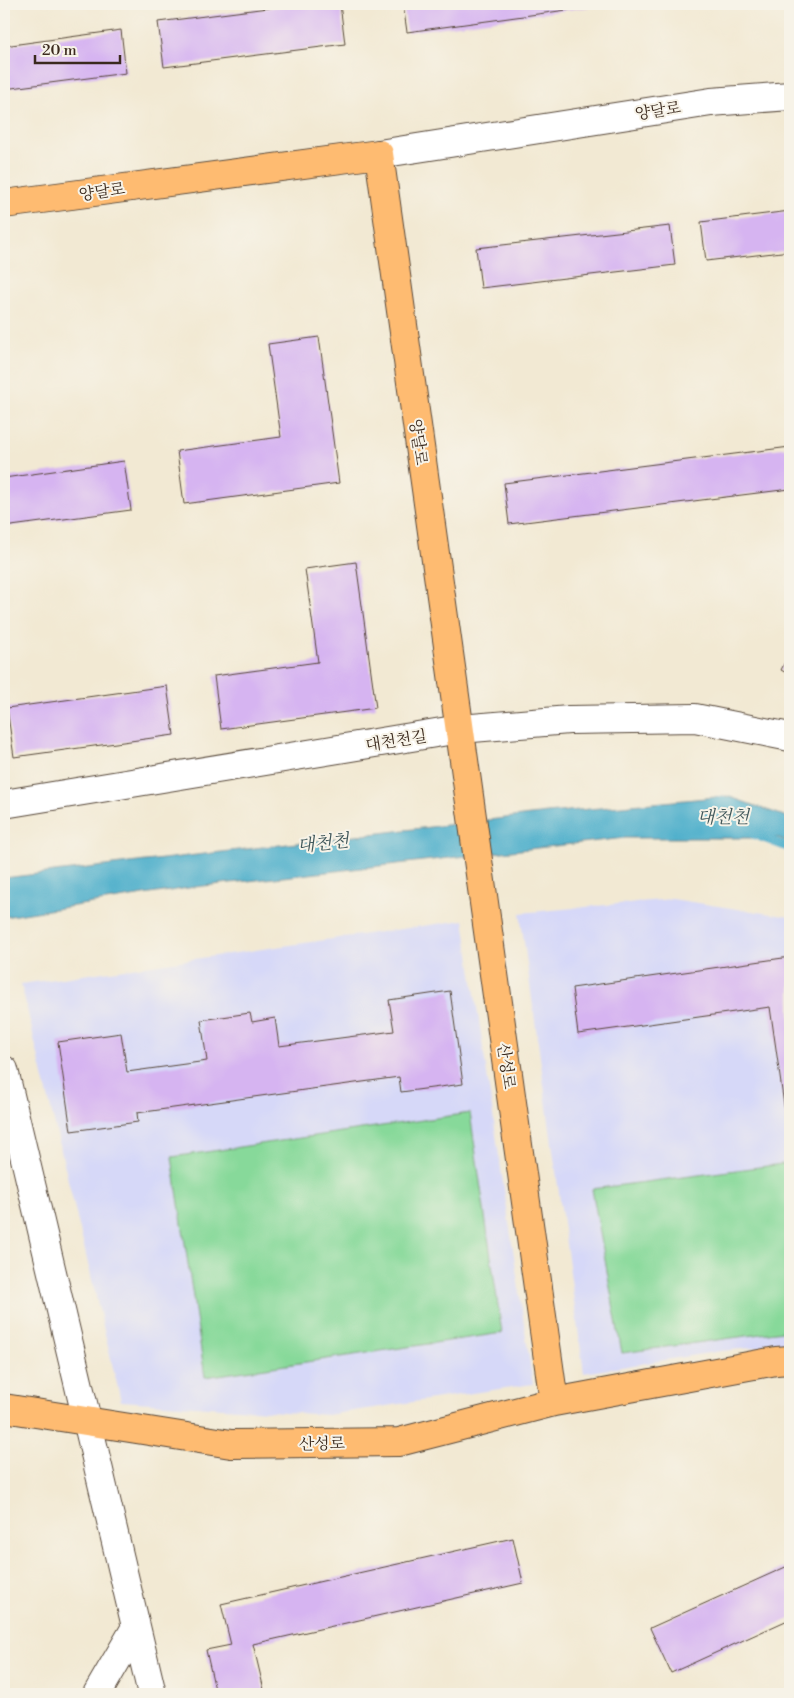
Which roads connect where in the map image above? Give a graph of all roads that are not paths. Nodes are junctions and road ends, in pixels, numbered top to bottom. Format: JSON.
{"nodes":[{"id":1,"x":790,"y":96,"type":"edge"},
{"id":2,"x":379,"y":154,"type":"junction"},
{"id":3,"x":4,"y":204,"type":"edge"},
{"id":4,"x":460,"y":729,"type":"junction"},
{"id":5,"x":790,"y":737,"type":"edge"},
{"id":6,"x":4,"y":804,"type":"edge"},
{"id":7,"x":4,"y":1070,"type":"edge"},
{"id":8,"x":13,"y":1150,"type":"edge"},
{"id":9,"x":790,"y":1360,"type":"edge"},
{"id":10,"x":554,"y":1402,"type":"junction"},
{"id":11,"x":4,"y":1408,"type":"edge"},
{"id":12,"x":87,"y":1422,"type":"junction"},
{"id":13,"x":136,"y":1627,"type":"junction"},
{"id":14,"x":97,"y":1694,"type":"edge"},
{"id":15,"x":152,"y":1694,"type":"edge"}],
"edges":[{"from":1,"to":2,"type":"street","name":"양달로"},
{"from":2,"to":3,"type":"main road","name":"양달로"},
{"from":2,"to":4,"type":"main road","name":"양달로"},
{"from":4,"to":5,"type":"street","name":"대천천길"},
{"from":4,"to":6,"type":"street","name":"대천천길"},
{"from":4,"to":10,"type":"main road","name":"산성로"},
{"from":7,"to":8,"type":"street"},
{"from":8,"to":12,"type":"street"},
{"from":9,"to":10,"type":"main road","name":"산성로"},
{"from":10,"to":12,"type":"main road","name":"산성로"},
{"from":11,"to":12,"type":"main road","name":"산성로"},
{"from":12,"to":13,"type":"street"},
{"from":13,"to":14,"type":"street"},
{"from":13,"to":15,"type":"street"}]}
